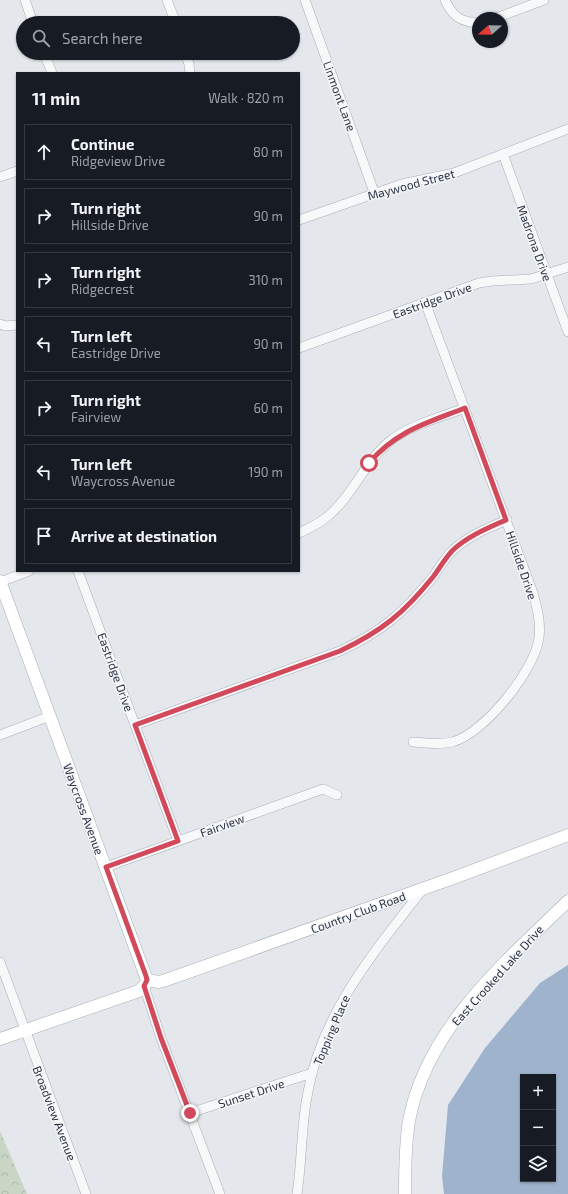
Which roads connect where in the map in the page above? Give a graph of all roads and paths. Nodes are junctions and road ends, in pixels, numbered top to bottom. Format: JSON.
{"nodes":[{"id":1,"x":25,"y":0,"type":"edge"},
{"id":2,"x":167,"y":0,"type":"edge"},
{"id":3,"x":305,"y":0,"type":"edge"},
{"id":4,"x":445,"y":0,"type":"edge"},
{"id":5,"x":544,"y":0,"type":"edge"},
{"id":6,"x":508,"y":14,"type":"edge"},
{"id":7,"x":31,"y":16,"type":"edge"},
{"id":8,"x":173,"y":16,"type":"edge"},
{"id":9,"x":472,"y":22,"type":"edge"},
{"id":10,"x":47,"y":60,"type":"edge"},
{"id":11,"x":187,"y":60,"type":"edge"},
{"id":12,"x":52,"y":72,"type":"edge"},
{"id":13,"x":190,"y":72,"type":"edge"},
{"id":14,"x":568,"y":129,"type":"edge"},
{"id":15,"x":503,"y":154,"type":"junction"},
{"id":16,"x":16,"y":171,"type":"edge"},
{"id":17,"x":0,"y":177,"type":"edge"},
{"id":18,"x":374,"y":192,"type":"junction"},
{"id":19,"x":300,"y":220,"type":"edge"},
{"id":20,"x":568,"y":267,"type":"edge"},
{"id":21,"x":547,"y":275,"type":"junction"},
{"id":22,"x":425,"y":302,"type":"junction"},
{"id":23,"x":0,"y":324,"type":"edge"},
{"id":24,"x":16,"y":325,"type":"edge"},
{"id":25,"x":568,"y":332,"type":"edge"},
{"id":26,"x":300,"y":348,"type":"edge"},
{"id":27,"x":465,"y":408,"type":"junction"},
{"id":28,"x":506,"y":520,"type":"junction"},
{"id":29,"x":300,"y":532,"type":"edge"},
{"id":30,"x":26,"y":572,"type":"edge"},
{"id":31,"x":78,"y":572,"type":"edge"},
{"id":32,"x":0,"y":582,"type":"edge"},
{"id":33,"x":50,"y":716,"type":"junction"},
{"id":34,"x":135,"y":725,"type":"junction"},
{"id":35,"x":0,"y":735,"type":"edge"},
{"id":36,"x":413,"y":742,"type":"dead end"},
{"id":37,"x":337,"y":795,"type":"dead end"},
{"id":38,"x":568,"y":835,"type":"edge"},
{"id":39,"x":178,"y":841,"type":"junction"},
{"id":40,"x":106,"y":867,"type":"junction"},
{"id":41,"x":423,"y":889,"type":"junction"},
{"id":42,"x":568,"y":901,"type":"edge"},
{"id":43,"x":0,"y":962,"type":"edge"},
{"id":44,"x":145,"y":983,"type":"junction"},
{"id":45,"x":25,"y":1032,"type":"junction"},
{"id":46,"x":0,"y":1039,"type":"edge"},
{"id":47,"x":312,"y":1073,"type":"junction"},
{"id":48,"x":190,"y":1113,"type":"junction"},
{"id":49,"x":86,"y":1194,"type":"edge"},
{"id":50,"x":220,"y":1194,"type":"edge"},
{"id":51,"x":297,"y":1194,"type":"edge"},
{"id":52,"x":405,"y":1194,"type":"edge"}],
"edges":[{"from":1,"to":7,"type":"street"},
{"from":2,"to":8,"type":"street"},
{"from":3,"to":18,"type":"street","name":"Linmont Lane"},
{"from":4,"to":9,"type":"street"},
{"from":5,"to":6,"type":"street"},
{"from":10,"to":12,"type":"street"},
{"from":11,"to":13,"type":"street"},
{"from":14,"to":15,"type":"street","name":"Maywood Street"},
{"from":15,"to":18,"type":"street","name":"Maywood Street"},
{"from":15,"to":21,"type":"street","name":"Madrona Drive"},
{"from":16,"to":17,"type":"street"},
{"from":18,"to":19,"type":"street","name":"Maywood Street"},
{"from":20,"to":21,"type":"street","name":"Eastridge Drive"},
{"from":21,"to":22,"type":"street","name":"Eastridge Drive"},
{"from":21,"to":25,"type":"street","name":"Madrona Drive"},
{"from":22,"to":26,"type":"street","name":"Eastridge Drive"},
{"from":22,"to":27,"type":"street","name":"Hillside Drive"},
{"from":23,"to":24,"type":"street"},
{"from":27,"to":28,"type":"street","name":"Hillside Drive"},
{"from":27,"to":29,"type":"street"},
{"from":28,"to":34,"type":"street"},
{"from":28,"to":36,"type":"street","name":"Hillside Drive"},
{"from":30,"to":32,"type":"street"},
{"from":31,"to":34,"type":"street","name":"Eastridge Drive"},
{"from":32,"to":33,"type":"street","name":"Waycross Avenue"},
{"from":33,"to":35,"type":"street"},
{"from":33,"to":40,"type":"street","name":"Waycross Avenue"},
{"from":34,"to":39,"type":"street","name":"Eastridge Drive"},
{"from":37,"to":39,"type":"street","name":"Fairview"},
{"from":38,"to":41,"type":"street","name":"Country Club Road"},
{"from":39,"to":40,"type":"street","name":"Fairview"},
{"from":40,"to":44,"type":"street","name":"Waycross Avenue"},
{"from":41,"to":44,"type":"street","name":"Country Club Road"},
{"from":41,"to":47,"type":"street","name":"Topping Place"},
{"from":42,"to":52,"type":"street","name":"East Crooked Lake Drive"},
{"from":43,"to":45,"type":"street","name":"Broadview Avenue"},
{"from":44,"to":45,"type":"street","name":"Country Club Road"},
{"from":44,"to":48,"type":"street","name":"Waycross Avenue"},
{"from":45,"to":46,"type":"street","name":"Country Club Road"},
{"from":45,"to":49,"type":"street","name":"Broadview Avenue"},
{"from":47,"to":48,"type":"street","name":"Sunset Drive"},
{"from":47,"to":51,"type":"street","name":"Topping Place"},
{"from":48,"to":50,"type":"street","name":"Waycross Avenue"}]}
